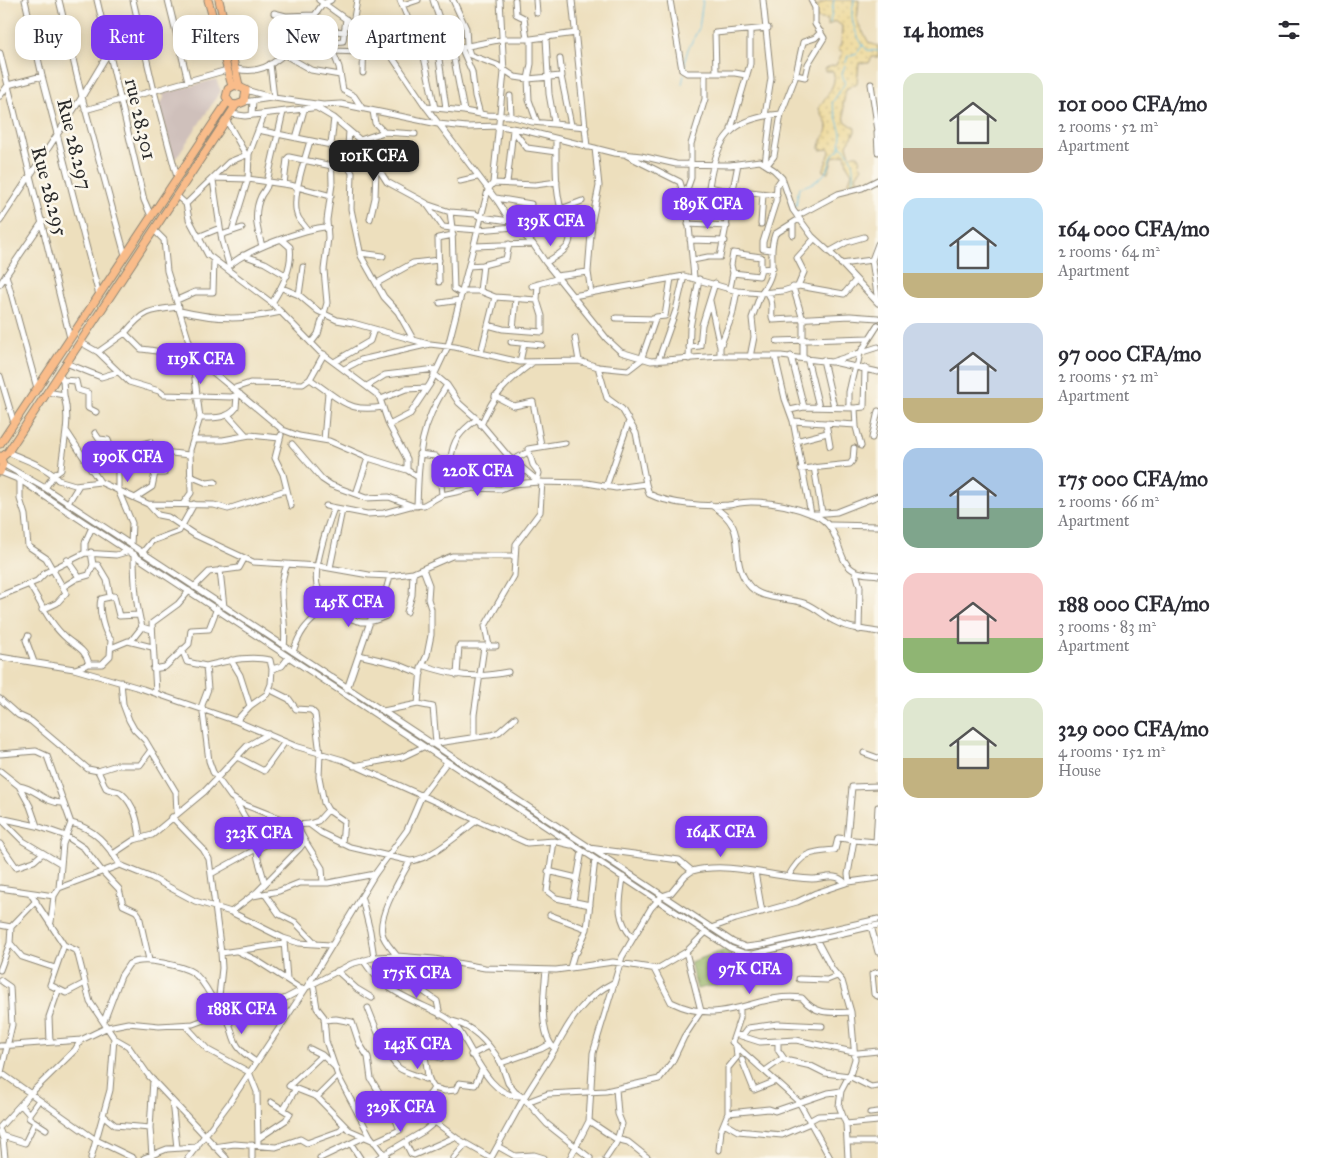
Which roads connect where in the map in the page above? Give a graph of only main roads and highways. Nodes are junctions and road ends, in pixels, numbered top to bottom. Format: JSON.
{"nodes":[{"id":1,"x":208,"y":0,"type":"edge"},
{"id":2,"x":219,"y":0,"type":"edge"},
{"id":3,"x":235,"y":86,"type":"junction"},
{"id":4,"x":228,"y":101,"type":"junction"},
{"id":5,"x":236,"y":106,"type":"junction"},
{"id":6,"x":0,"y":444,"type":"edge"},
{"id":7,"x":1,"y":464,"type":"edge"}],
"edges":[{"from":1,"to":3,"type":"main road"},
{"from":2,"to":3,"type":"main road"},
{"from":3,"to":4,"type":"main road"},
{"from":3,"to":5,"type":"main road"},
{"from":4,"to":5,"type":"main road"},
{"from":4,"to":6,"type":"main road"},
{"from":5,"to":7,"type":"main road"}]}
